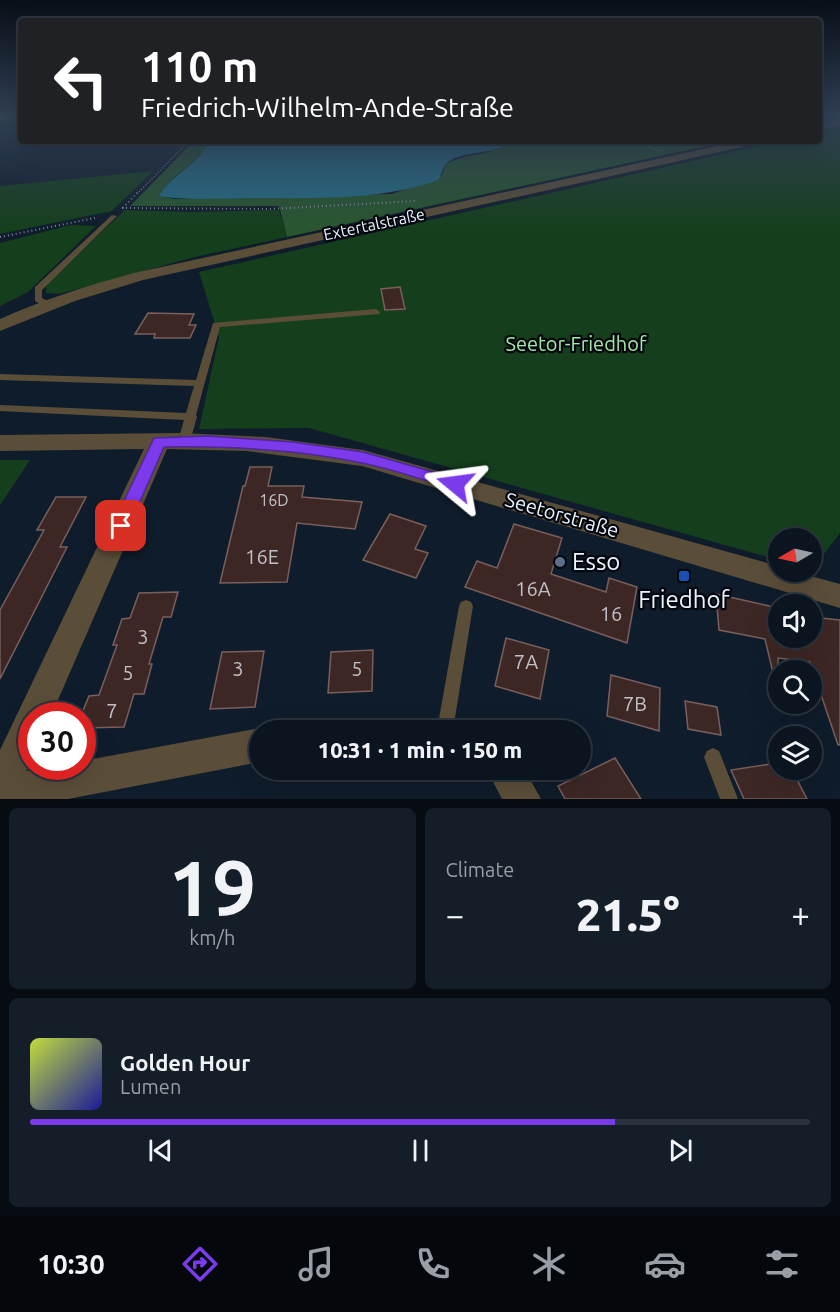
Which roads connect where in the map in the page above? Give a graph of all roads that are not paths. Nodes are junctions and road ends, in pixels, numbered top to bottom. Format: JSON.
{"nodes":[{"id":1,"x":694,"y":154,"type":"edge"},
{"id":2,"x":114,"y":216,"type":"road end"},
{"id":3,"x":47,"y":304,"type":"junction"},
{"id":4,"x":376,"y":312,"type":"dead end"},
{"id":5,"x":0,"y":326,"type":"edge"},
{"id":6,"x":0,"y":377,"type":"edge"},
{"id":7,"x":200,"y":383,"type":"junction"},
{"id":8,"x":0,"y":408,"type":"edge"},
{"id":9,"x":179,"y":433,"type":"junction"},
{"id":10,"x":0,"y":443,"type":"edge"},
{"id":11,"x":838,"y":591,"type":"edge"},
{"id":12,"x":466,"y":606,"type":"dead end"},
{"id":13,"x":41,"y":702,"type":"edge"},
{"id":14,"x":447,"y":720,"type":"edge"},
{"id":15,"x":249,"y":747,"type":"edge"},
{"id":16,"x":18,"y":750,"type":"edge"},
{"id":17,"x":713,"y":757,"type":"dead end"},
{"id":18,"x":511,"y":780,"type":"edge"},
{"id":19,"x":0,"y":789,"type":"edge"},
{"id":20,"x":0,"y":794,"type":"edge"},
{"id":21,"x":523,"y":799,"type":"edge"},
{"id":22,"x":729,"y":799,"type":"edge"}],
"edges":[{"from":1,"to":3,"type":"street","name":"Extertalstraße"},
{"from":2,"to":3,"type":"lane"},
{"from":3,"to":5,"type":"street","name":"Extertalstraße"},
{"from":4,"to":7,"type":"lane"},
{"from":6,"to":7,"type":"lane"},
{"from":7,"to":9,"type":"lane"},
{"from":8,"to":9,"type":"lane"},
{"from":9,"to":10,"type":"street","name":"Seetorstraße"},
{"from":9,"to":11,"type":"street","name":"Seetorstraße"},
{"from":9,"to":13,"type":"street"},
{"from":12,"to":14,"type":"lane"},
{"from":15,"to":20,"type":"street"},
{"from":16,"to":19,"type":"street"},
{"from":17,"to":22,"type":"lane"},
{"from":18,"to":21,"type":"street"}]}
